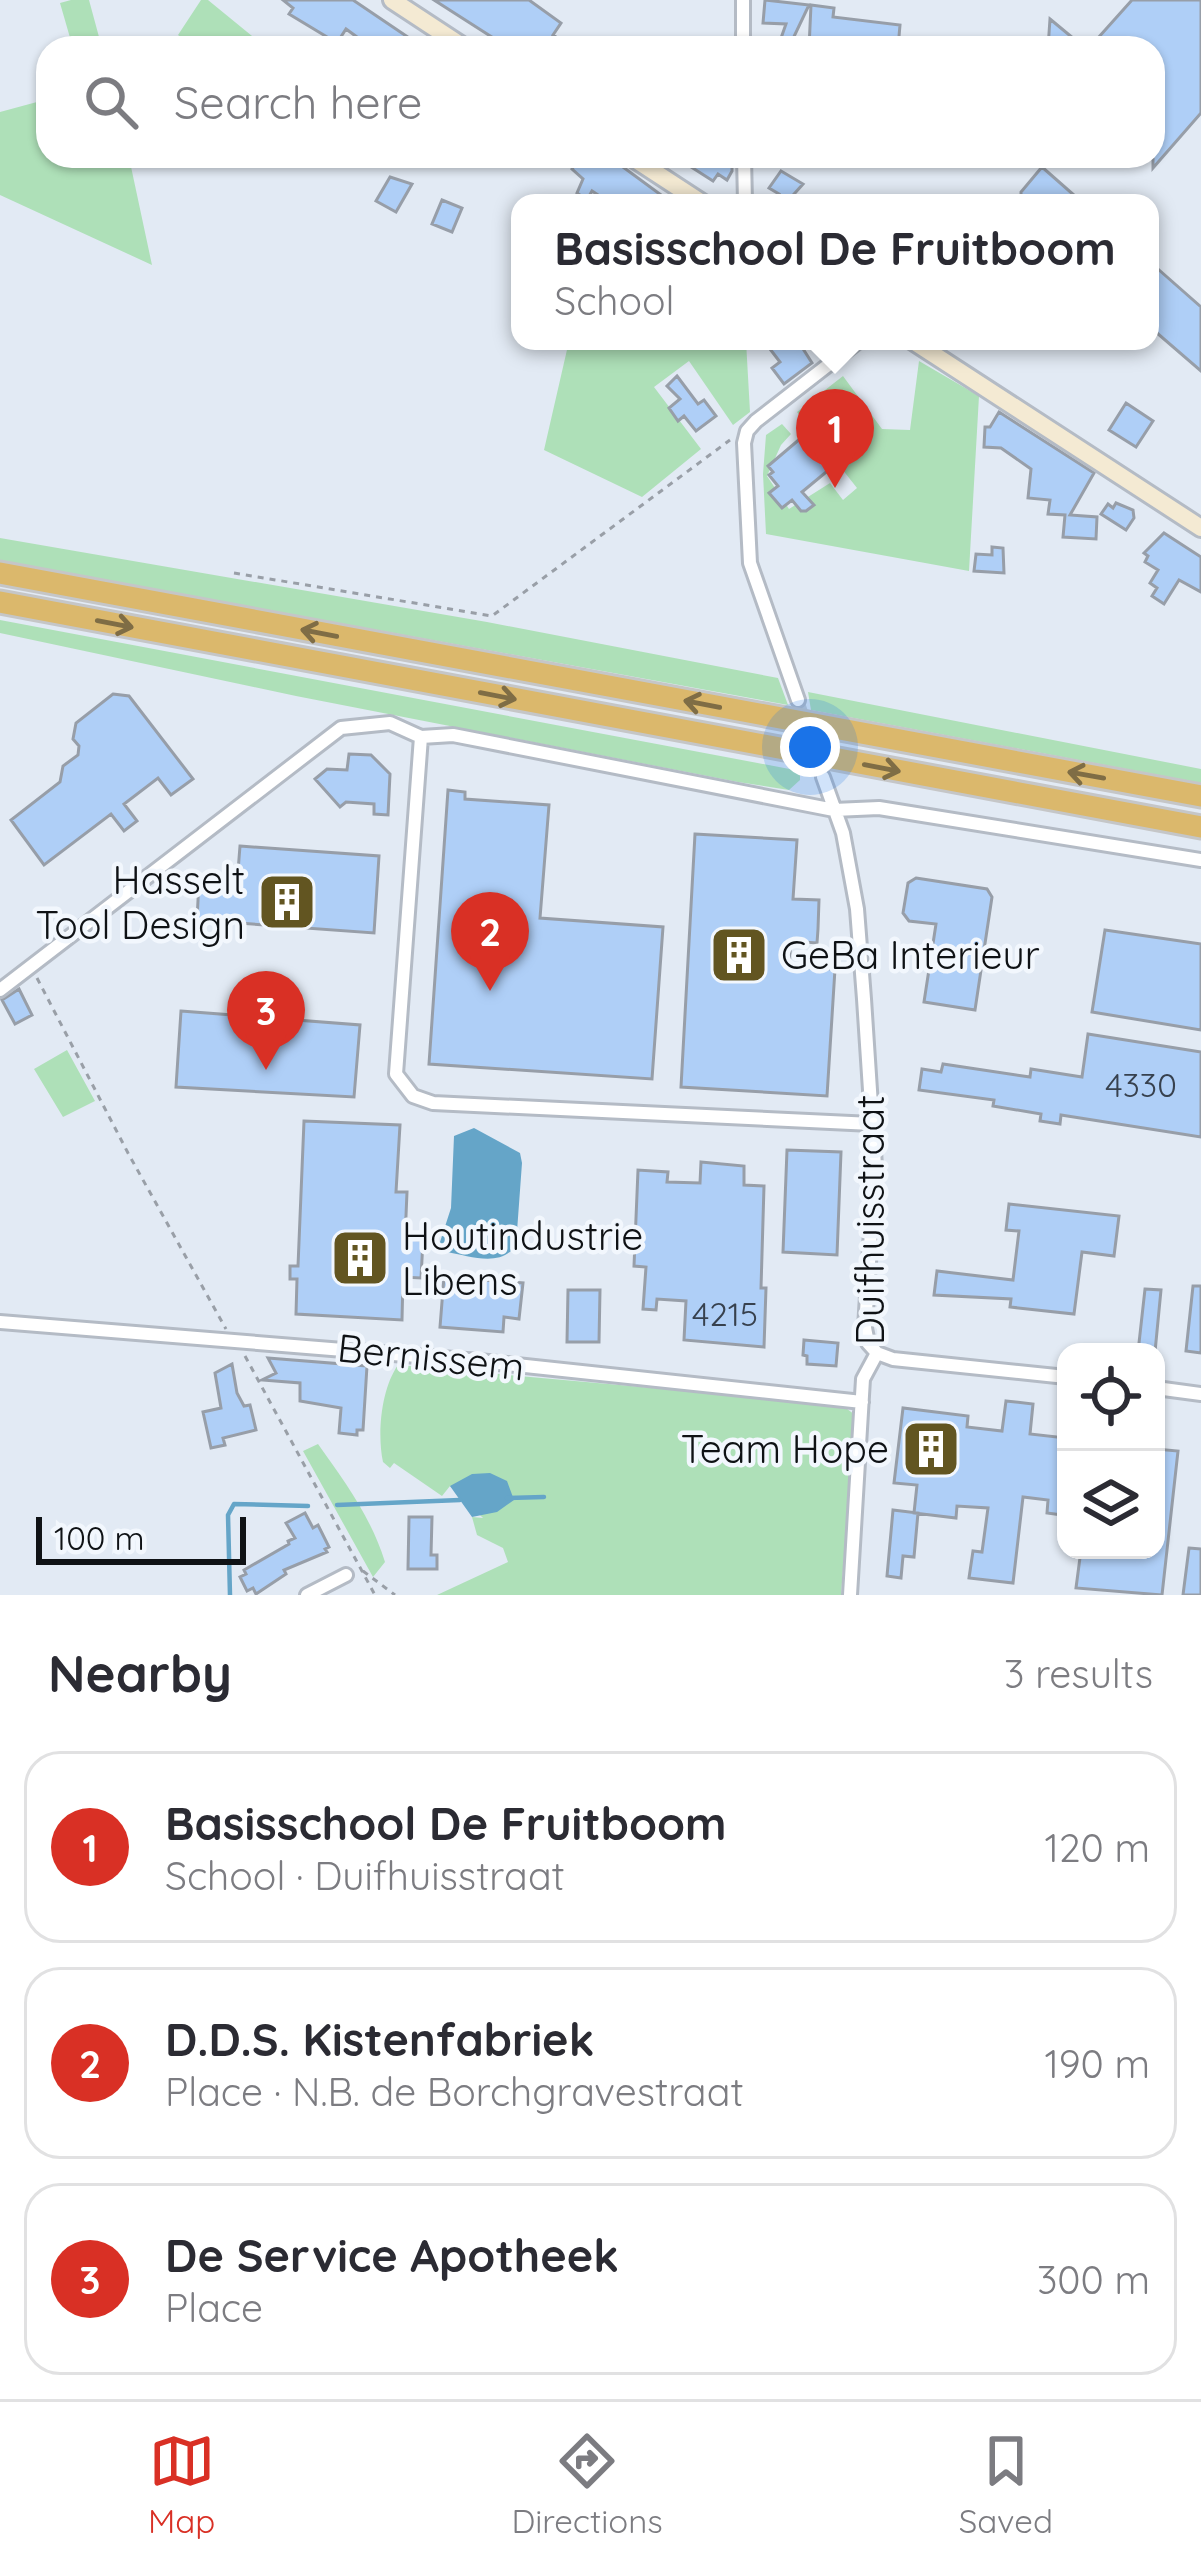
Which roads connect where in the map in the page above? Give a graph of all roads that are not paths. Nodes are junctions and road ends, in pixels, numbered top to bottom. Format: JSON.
{"nodes":[{"id":1,"x":392,"y":0,"type":"edge"},
{"id":2,"x":743,"y":0,"type":"edge"},
{"id":3,"x":447,"y":36,"type":"edge"},
{"id":4,"x":743,"y":36,"type":"edge"},
{"id":5,"x":649,"y":168,"type":"edge"},
{"id":6,"x":688,"y":194,"type":"edge"},
{"id":7,"x":848,"y":350,"type":"edge"},
{"id":8,"x":927,"y":350,"type":"edge"},
{"id":9,"x":1201,"y":528,"type":"edge"},
{"id":10,"x":0,"y":573,"type":"edge"},
{"id":11,"x":0,"y":602,"type":"edge"},
{"id":12,"x":798,"y":700,"type":"tunnel mouth"},
{"id":13,"x":421,"y":737,"type":"junction"},
{"id":14,"x":823,"y":777,"type":"tunnel mouth"},
{"id":15,"x":1201,"y":796,"type":"edge"},
{"id":16,"x":834,"y":810,"type":"junction"},
{"id":17,"x":1201,"y":827,"type":"edge"},
{"id":18,"x":1201,"y":860,"type":"edge"},
{"id":19,"x":0,"y":990,"type":"edge"},
{"id":20,"x":872,"y":1124,"type":"junction"},
{"id":21,"x":0,"y":1322,"type":"edge"},
{"id":22,"x":877,"y":1353,"type":"junction"},
{"id":23,"x":1057,"y":1377,"type":"edge"},
{"id":24,"x":1165,"y":1389,"type":"edge"},
{"id":25,"x":1201,"y":1394,"type":"edge"},
{"id":26,"x":862,"y":1402,"type":"junction"},
{"id":27,"x":346,"y":1575,"type":"dead end"},
{"id":28,"x":307,"y":1595,"type":"edge"},
{"id":29,"x":850,"y":1595,"type":"edge"}],
"edges":[{"from":1,"to":3,"type":"street"},
{"from":2,"to":4,"type":"street"},
{"from":5,"to":6,"type":"street"},
{"from":7,"to":12,"type":"street"},
{"from":8,"to":9,"type":"street"},
{"from":15,"to":10,"type":"highway","one_way":true},
{"from":11,"to":17,"type":"highway","one_way":true},
{"from":13,"to":16,"type":"street"},
{"from":13,"to":19,"type":"street"},
{"from":13,"to":20,"type":"street"},
{"from":14,"to":16,"type":"street","name":"Duifhuisstraat"},
{"from":16,"to":18,"type":"street"},
{"from":16,"to":20,"type":"street","name":"Duifhuisstraat"},
{"from":20,"to":22,"type":"street","name":"Duifhuisstraat"},
{"from":21,"to":26,"type":"street","name":"Bernissem"},
{"from":22,"to":23,"type":"street"},
{"from":22,"to":26,"type":"street","name":"Duifhuisstraat"},
{"from":24,"to":25,"type":"street"},
{"from":26,"to":29,"type":"street","name":"Duifhuisstraat"},
{"from":27,"to":28,"type":"street"}]}
